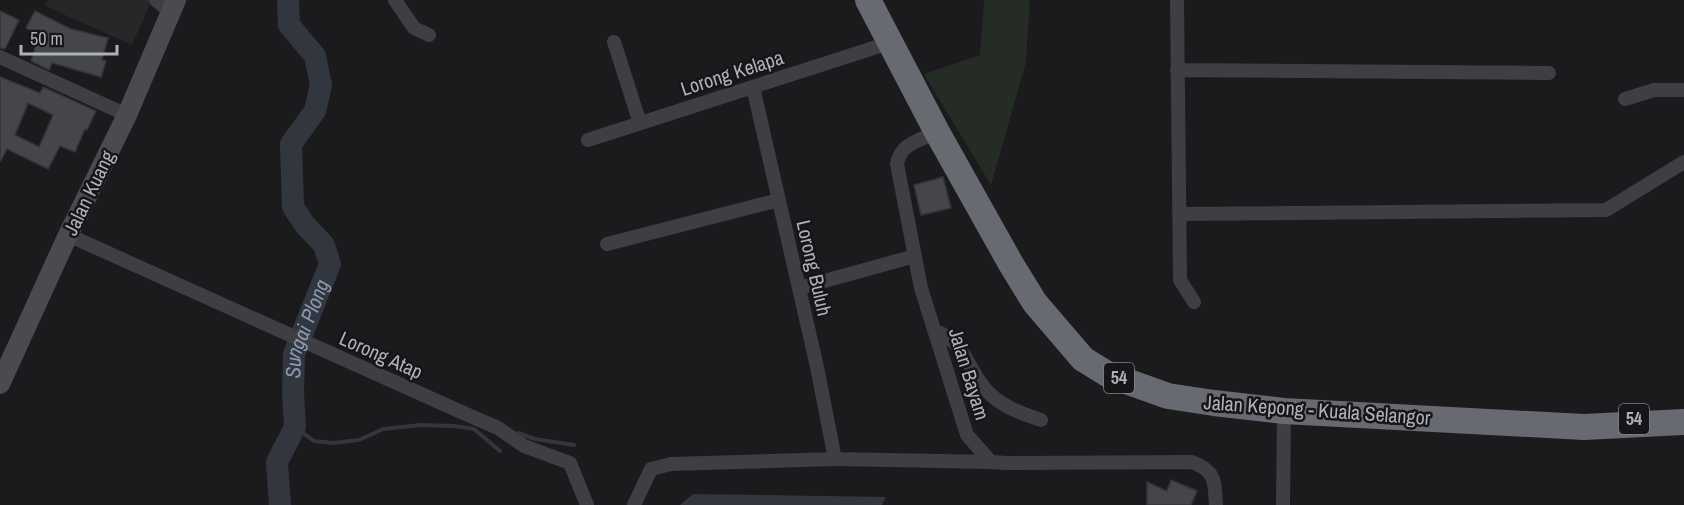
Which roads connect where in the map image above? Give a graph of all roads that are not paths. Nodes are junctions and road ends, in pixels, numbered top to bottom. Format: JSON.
{"nodes":[{"id":1,"x":156,"y":0,"type":"edge"},
{"id":2,"x":395,"y":0,"type":"edge"},
{"id":3,"x":868,"y":0,"type":"edge"},
{"id":4,"x":1176,"y":0,"type":"edge"},
{"id":5,"x":173,"y":7,"type":"edge"},
{"id":6,"x":429,"y":35,"type":"dead end"},
{"id":7,"x":614,"y":42,"type":"dead end"},
{"id":8,"x":889,"y":43,"type":"junction"},
{"id":9,"x":0,"y":57,"type":"edge"},
{"id":10,"x":1178,"y":70,"type":"junction"},
{"id":11,"x":1549,"y":73,"type":"dead end"},
{"id":12,"x":753,"y":87,"type":"junction"},
{"id":13,"x":1684,"y":90,"type":"edge"},
{"id":14,"x":1624,"y":99,"type":"dead end"},
{"id":15,"x":127,"y":115,"type":"junction"},
{"id":16,"x":640,"y":123,"type":"junction"},
{"id":17,"x":937,"y":132,"type":"junction"},
{"id":18,"x":588,"y":140,"type":"dead end"},
{"id":19,"x":1684,"y":162,"type":"edge"},
{"id":20,"x":779,"y":200,"type":"junction"},
{"id":21,"x":1180,"y":214,"type":"junction"},
{"id":22,"x":68,"y":235,"type":"junction"},
{"id":23,"x":607,"y":244,"type":"dead end"},
{"id":24,"x":915,"y":256,"type":"junction"},
{"id":25,"x":799,"y":288,"type":"junction"},
{"id":26,"x":1194,"y":302,"type":"dead end"},
{"id":27,"x":936,"y":331,"type":"junction"},
{"id":28,"x":0,"y":384,"type":"edge"},
{"id":29,"x":1684,"y":408,"type":"edge"},
{"id":30,"x":1284,"y":411,"type":"junction"},
{"id":31,"x":1041,"y":420,"type":"dead end"},
{"id":32,"x":1684,"y":422,"type":"edge"},
{"id":33,"x":1584,"y":427,"type":"junction"},
{"id":34,"x":835,"y":459,"type":"junction"},
{"id":35,"x":991,"y":462,"type":"junction"},
{"id":36,"x":586,"y":505,"type":"edge"},
{"id":37,"x":634,"y":505,"type":"edge"},
{"id":38,"x":1216,"y":505,"type":"edge"},
{"id":39,"x":1283,"y":505,"type":"edge"}],
"edges":[{"from":1,"to":5,"type":"street"},
{"from":2,"to":6,"type":"street"},
{"from":3,"to":8,"type":"highway","name":"Jalan Kepong - Kuala Selangor","number":"54"},
{"from":4,"to":10,"type":"street"},
{"from":5,"to":15,"type":"main road","name":"Jalan Kuang"},
{"from":7,"to":16,"type":"street"},
{"from":8,"to":12,"type":"street","name":"Lorong Kelapa"},
{"from":8,"to":17,"type":"highway","name":"Jalan Kepong - Kuala Selangor","number":"54"},
{"from":9,"to":15,"type":"street"},
{"from":10,"to":11,"type":"street"},
{"from":10,"to":21,"type":"street"},
{"from":12,"to":16,"type":"street","name":"Lorong Kelapa"},
{"from":12,"to":20,"type":"street","name":"Lorong Buluh"},
{"from":13,"to":14,"type":"street"},
{"from":15,"to":22,"type":"main road","name":"Jalan Kuang"},
{"from":16,"to":18,"type":"street","name":"Lorong Kelapa"},
{"from":17,"to":24,"type":"street","name":"Jalan Bayam"},
{"from":17,"to":30,"type":"highway","name":"Jalan Kepong - Kuala Selangor","number":"54"},
{"from":19,"to":21,"type":"street"},
{"from":20,"to":23,"type":"street"},
{"from":20,"to":25,"type":"street","name":"Lorong Buluh"},
{"from":21,"to":26,"type":"street"},
{"from":22,"to":28,"type":"main road","name":"Jalan Kuang"},
{"from":22,"to":36,"type":"street","name":"Lorong Atap"},
{"from":24,"to":25,"type":"street"},
{"from":24,"to":27,"type":"street","name":"Jalan Bayam"},
{"from":25,"to":34,"type":"street","name":"Lorong Buluh"},
{"from":27,"to":31,"type":"street"},
{"from":27,"to":35,"type":"street","name":"Jalan Bayam"},
{"from":29,"to":33,"type":"highway","name":"Jalan Kepong - Kuala Selangor","number":"54"},
{"from":30,"to":33,"type":"highway","name":"Jalan Kepong - Kuala Selangor","number":"54"},
{"from":30,"to":39,"type":"street"},
{"from":32,"to":33,"type":"highway","name":"Jalan Kepong - Kuala Selangor","number":"54"},
{"from":34,"to":35,"type":"street"},
{"from":34,"to":37,"type":"street"},
{"from":35,"to":38,"type":"street"}]}
